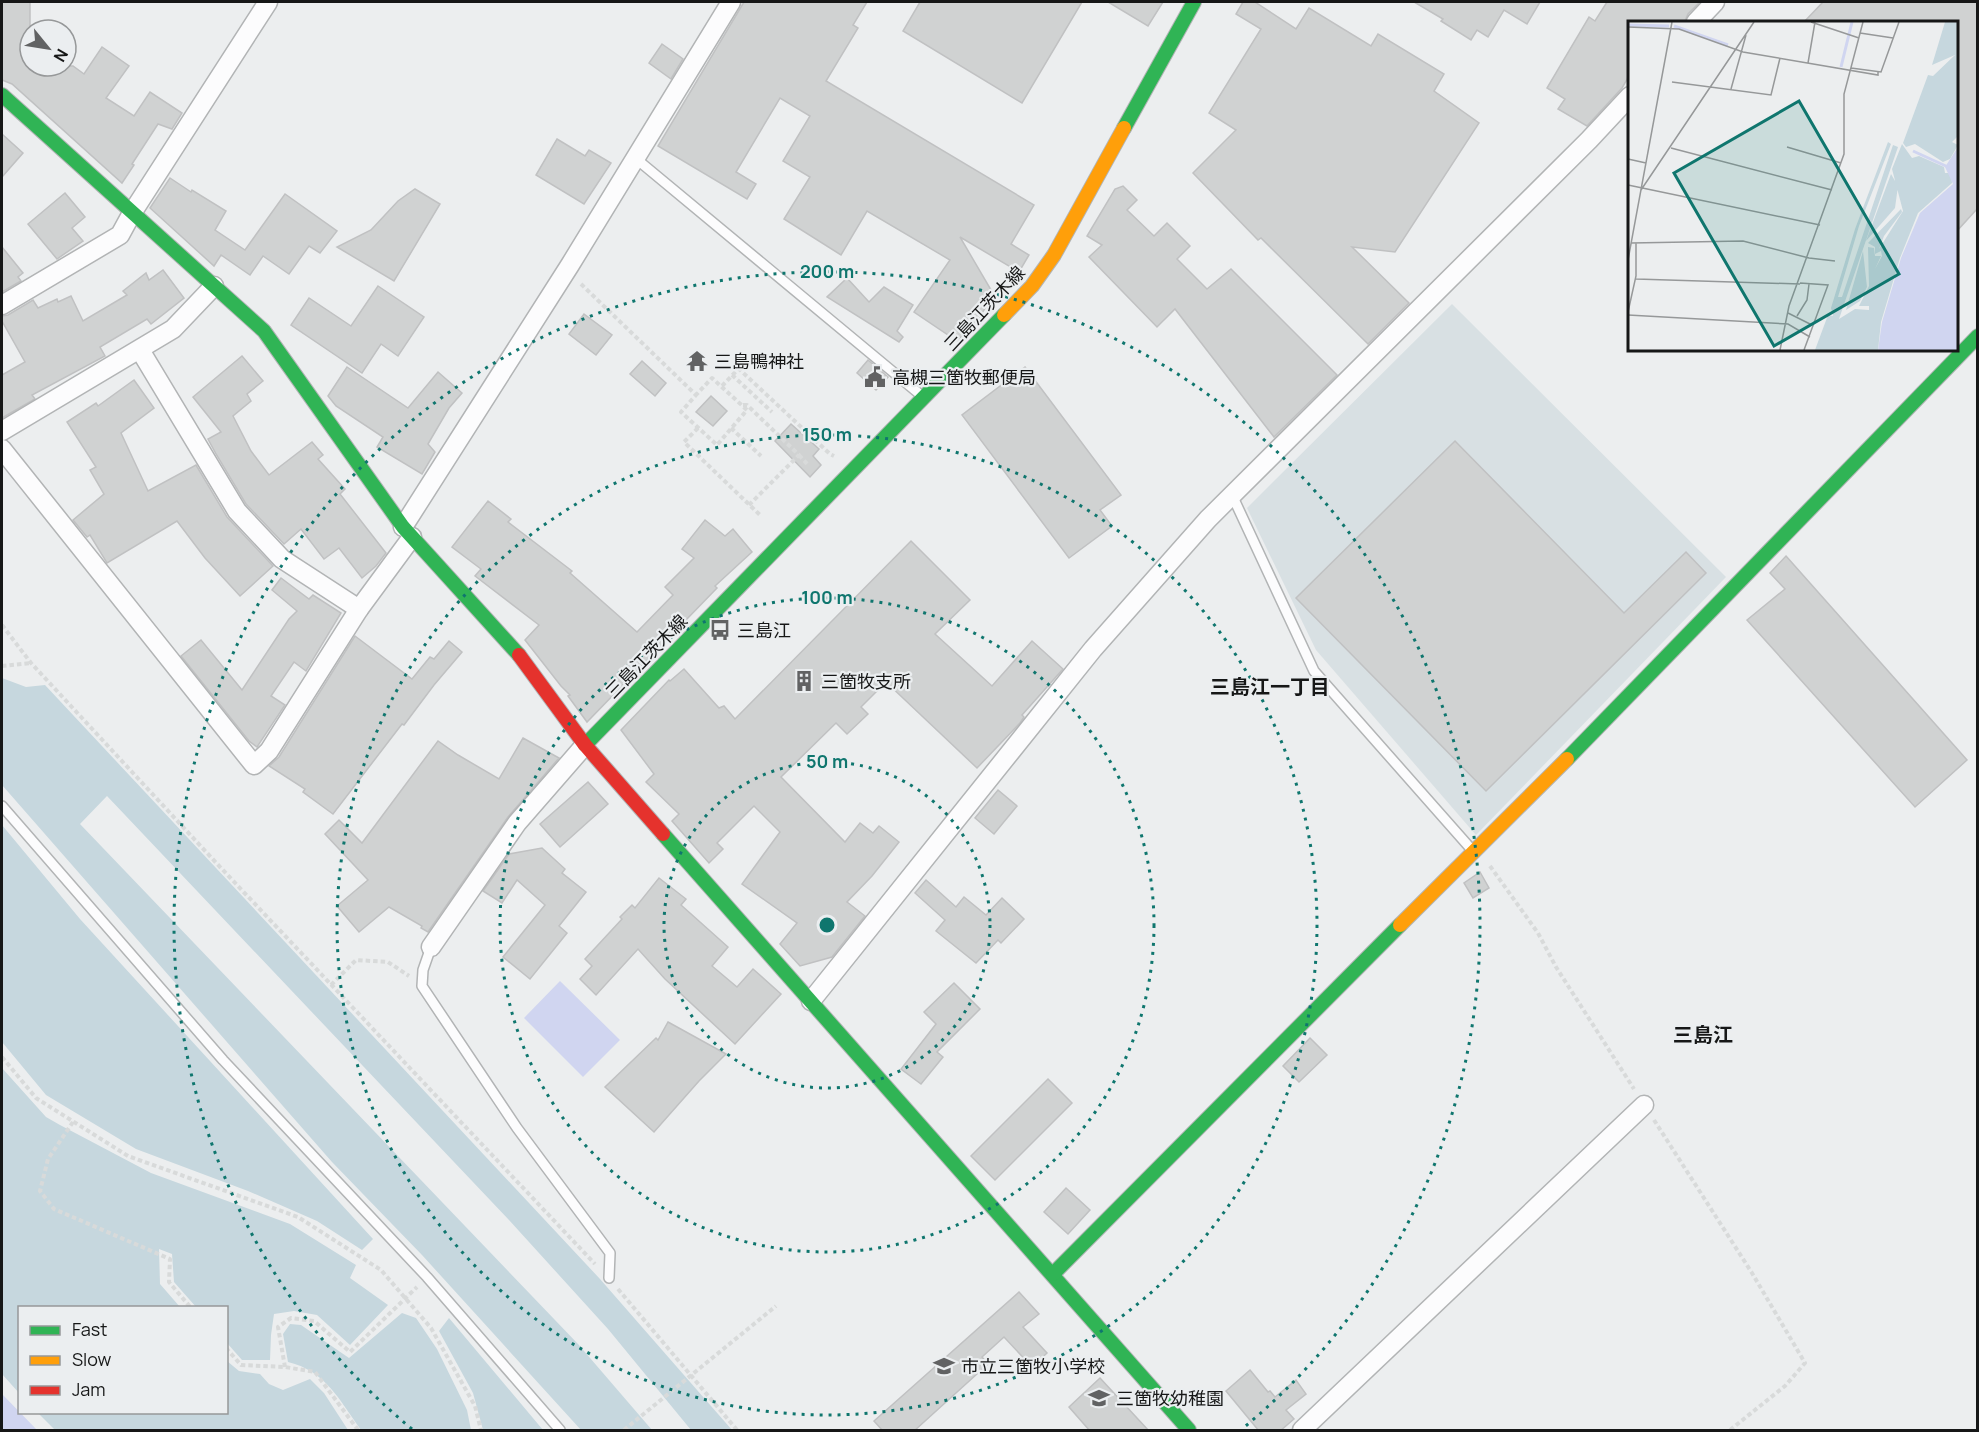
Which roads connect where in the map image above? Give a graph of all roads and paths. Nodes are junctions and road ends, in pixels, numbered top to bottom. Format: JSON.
{"nodes":[{"id":1,"x":268,"y":2,"type":"edge"},
{"id":2,"x":731,"y":2,"type":"edge"},
{"id":3,"x":1194,"y":2,"type":"edge"},
{"id":4,"x":1715,"y":2,"type":"edge"},
{"id":5,"x":1697,"y":21,"type":"edge"},
{"id":6,"x":2,"y":95,"type":"edge"},
{"id":7,"x":1628,"y":97,"type":"edge"},
{"id":8,"x":634,"y":157,"type":"junction"},
{"id":9,"x":132,"y":213,"type":"junction"},
{"id":10,"x":570,"y":265,"type":"junction"},
{"id":11,"x":214,"y":286,"type":"junction"},
{"id":12,"x":2,"y":304,"type":"edge"},
{"id":13,"x":1977,"y":336,"type":"edge"},
{"id":14,"x":140,"y":350,"type":"junction"},
{"id":15,"x":743,"y":364,"type":"dead end"},
{"id":16,"x":738,"y":368,"type":"junction"},
{"id":17,"x":732,"y":375,"type":"junction"},
{"id":18,"x":722,"y":386,"type":"junction"},
{"id":19,"x":696,"y":395,"type":"junction"},
{"id":20,"x":924,"y":398,"type":"junction"},
{"id":21,"x":742,"y":406,"type":"junction"},
{"id":22,"x":772,"y":412,"type":"dead end"},
{"id":23,"x":698,"y":428,"type":"junction"},
{"id":24,"x":731,"y":428,"type":"junction"},
{"id":25,"x":2,"y":431,"type":"edge"},
{"id":26,"x":2,"y":449,"type":"edge"},
{"id":27,"x":799,"y":455,"type":"junction"},
{"id":28,"x":761,"y":456,"type":"dead end"},
{"id":29,"x":809,"y":466,"type":"dead end"},
{"id":30,"x":857,"y":466,"type":"junction"},
{"id":31,"x":1232,"y":495,"type":"junction"},
{"id":32,"x":749,"y":505,"type":"junction"},
{"id":33,"x":760,"y":515,"type":"dead end"},
{"id":34,"x":407,"y":532,"type":"junction"},
{"id":35,"x":358,"y":609,"type":"junction"},
{"id":36,"x":2,"y":625,"type":"edge"},
{"id":37,"x":32,"y":663,"type":"junction"},
{"id":38,"x":2,"y":666,"type":"edge"},
{"id":39,"x":585,"y":745,"type":"junction"},
{"id":40,"x":2,"y":806,"type":"edge"},
{"id":41,"x":1473,"y":852,"type":"junction"},
{"id":42,"x":431,"y":947,"type":"joint"},
{"id":43,"x":331,"y":985,"type":"junction"},
{"id":44,"x":422,"y":986,"type":"junction"},
{"id":45,"x":811,"y":1001,"type":"junction"},
{"id":46,"x":2,"y":1057,"type":"edge"},
{"id":47,"x":1644,"y":1106,"type":"junction"},
{"id":48,"x":73,"y":1122,"type":"junction"},
{"id":49,"x":1053,"y":1274,"type":"junction"},
{"id":50,"x":609,"y":1278,"type":"junction"},
{"id":51,"x":406,"y":1298,"type":"junction"},
{"id":52,"x":189,"y":1306,"type":"edge"},
{"id":53,"x":776,"y":1306,"type":"dead end"},
{"id":54,"x":228,"y":1350,"type":"edge"},
{"id":55,"x":285,"y":1367,"type":"junction"},
{"id":56,"x":690,"y":1375,"type":"junction"},
{"id":57,"x":358,"y":1431,"type":"edge"},
{"id":58,"x":481,"y":1431,"type":"edge"},
{"id":59,"x":560,"y":1431,"type":"edge"},
{"id":60,"x":624,"y":1431,"type":"edge"},
{"id":61,"x":736,"y":1431,"type":"edge"},
{"id":62,"x":1189,"y":1431,"type":"edge"},
{"id":63,"x":1302,"y":1431,"type":"edge"},
{"id":64,"x":1730,"y":1431,"type":"edge"}],
"edges":[{"from":1,"to":9,"type":"street"},
{"from":2,"to":8,"type":"street"},
{"from":3,"to":20,"type":"street","name":"三島江茨木線"},
{"from":4,"to":5,"type":"street"},
{"from":6,"to":9,"type":"street"},
{"from":7,"to":31,"type":"street"},
{"from":8,"to":10,"type":"street"},
{"from":8,"to":20,"type":"lane"},
{"from":9,"to":11,"type":"street"},
{"from":9,"to":12,"type":"street"},
{"from":10,"to":19,"type":"path"},
{"from":10,"to":34,"type":"street"},
{"from":11,"to":14,"type":"street"},
{"from":11,"to":34,"type":"street"},
{"from":13,"to":41,"type":"street"},
{"from":14,"to":25,"type":"street"},
{"from":14,"to":35,"type":"street"},
{"from":15,"to":16,"type":"path"},
{"from":16,"to":17,"type":"path"},
{"from":16,"to":30,"type":"path"},
{"from":17,"to":18,"type":"path"},
{"from":17,"to":22,"type":"path"},
{"from":18,"to":19,"type":"path"},
{"from":18,"to":21,"type":"path"},
{"from":19,"to":23,"type":"path"},
{"from":20,"to":30,"type":"street","name":"三島江茨木線"},
{"from":21,"to":24,"type":"path"},
{"from":21,"to":27,"type":"path"},
{"from":23,"to":24,"type":"path"},
{"from":23,"to":32,"type":"path"},
{"from":24,"to":28,"type":"path"},
{"from":26,"to":35,"type":"street"},
{"from":27,"to":29,"type":"path"},
{"from":27,"to":32,"type":"path"},
{"from":30,"to":39,"type":"street","name":"三島江茨木線"},
{"from":31,"to":41,"type":"lane"},
{"from":31,"to":45,"type":"street"},
{"from":32,"to":33,"type":"path"},
{"from":34,"to":35,"type":"street"},
{"from":34,"to":39,"type":"street"},
{"from":36,"to":37,"type":"path"},
{"from":37,"to":38,"type":"path"},
{"from":37,"to":43,"type":"path"},
{"from":39,"to":42,"type":"street"},
{"from":39,"to":45,"type":"street"},
{"from":40,"to":59,"type":"lane"},
{"from":41,"to":47,"type":"path"},
{"from":41,"to":49,"type":"street"},
{"from":42,"to":44,"type":"lane"},
{"from":43,"to":44,"type":"path"},
{"from":43,"to":50,"type":"path"},
{"from":44,"to":50,"type":"lane"},
{"from":45,"to":49,"type":"street"},
{"from":46,"to":48,"type":"path"},
{"from":47,"to":63,"type":"street"},
{"from":47,"to":64,"type":"path"},
{"from":48,"to":51,"type":"path"},
{"from":48,"to":52,"type":"path"},
{"from":49,"to":62,"type":"street"},
{"from":50,"to":56,"type":"path"},
{"from":51,"to":55,"type":"path"},
{"from":51,"to":58,"type":"path"},
{"from":53,"to":56,"type":"path"},
{"from":54,"to":55,"type":"path"},
{"from":55,"to":57,"type":"path"},
{"from":56,"to":60,"type":"path"},
{"from":56,"to":61,"type":"path"}]}
